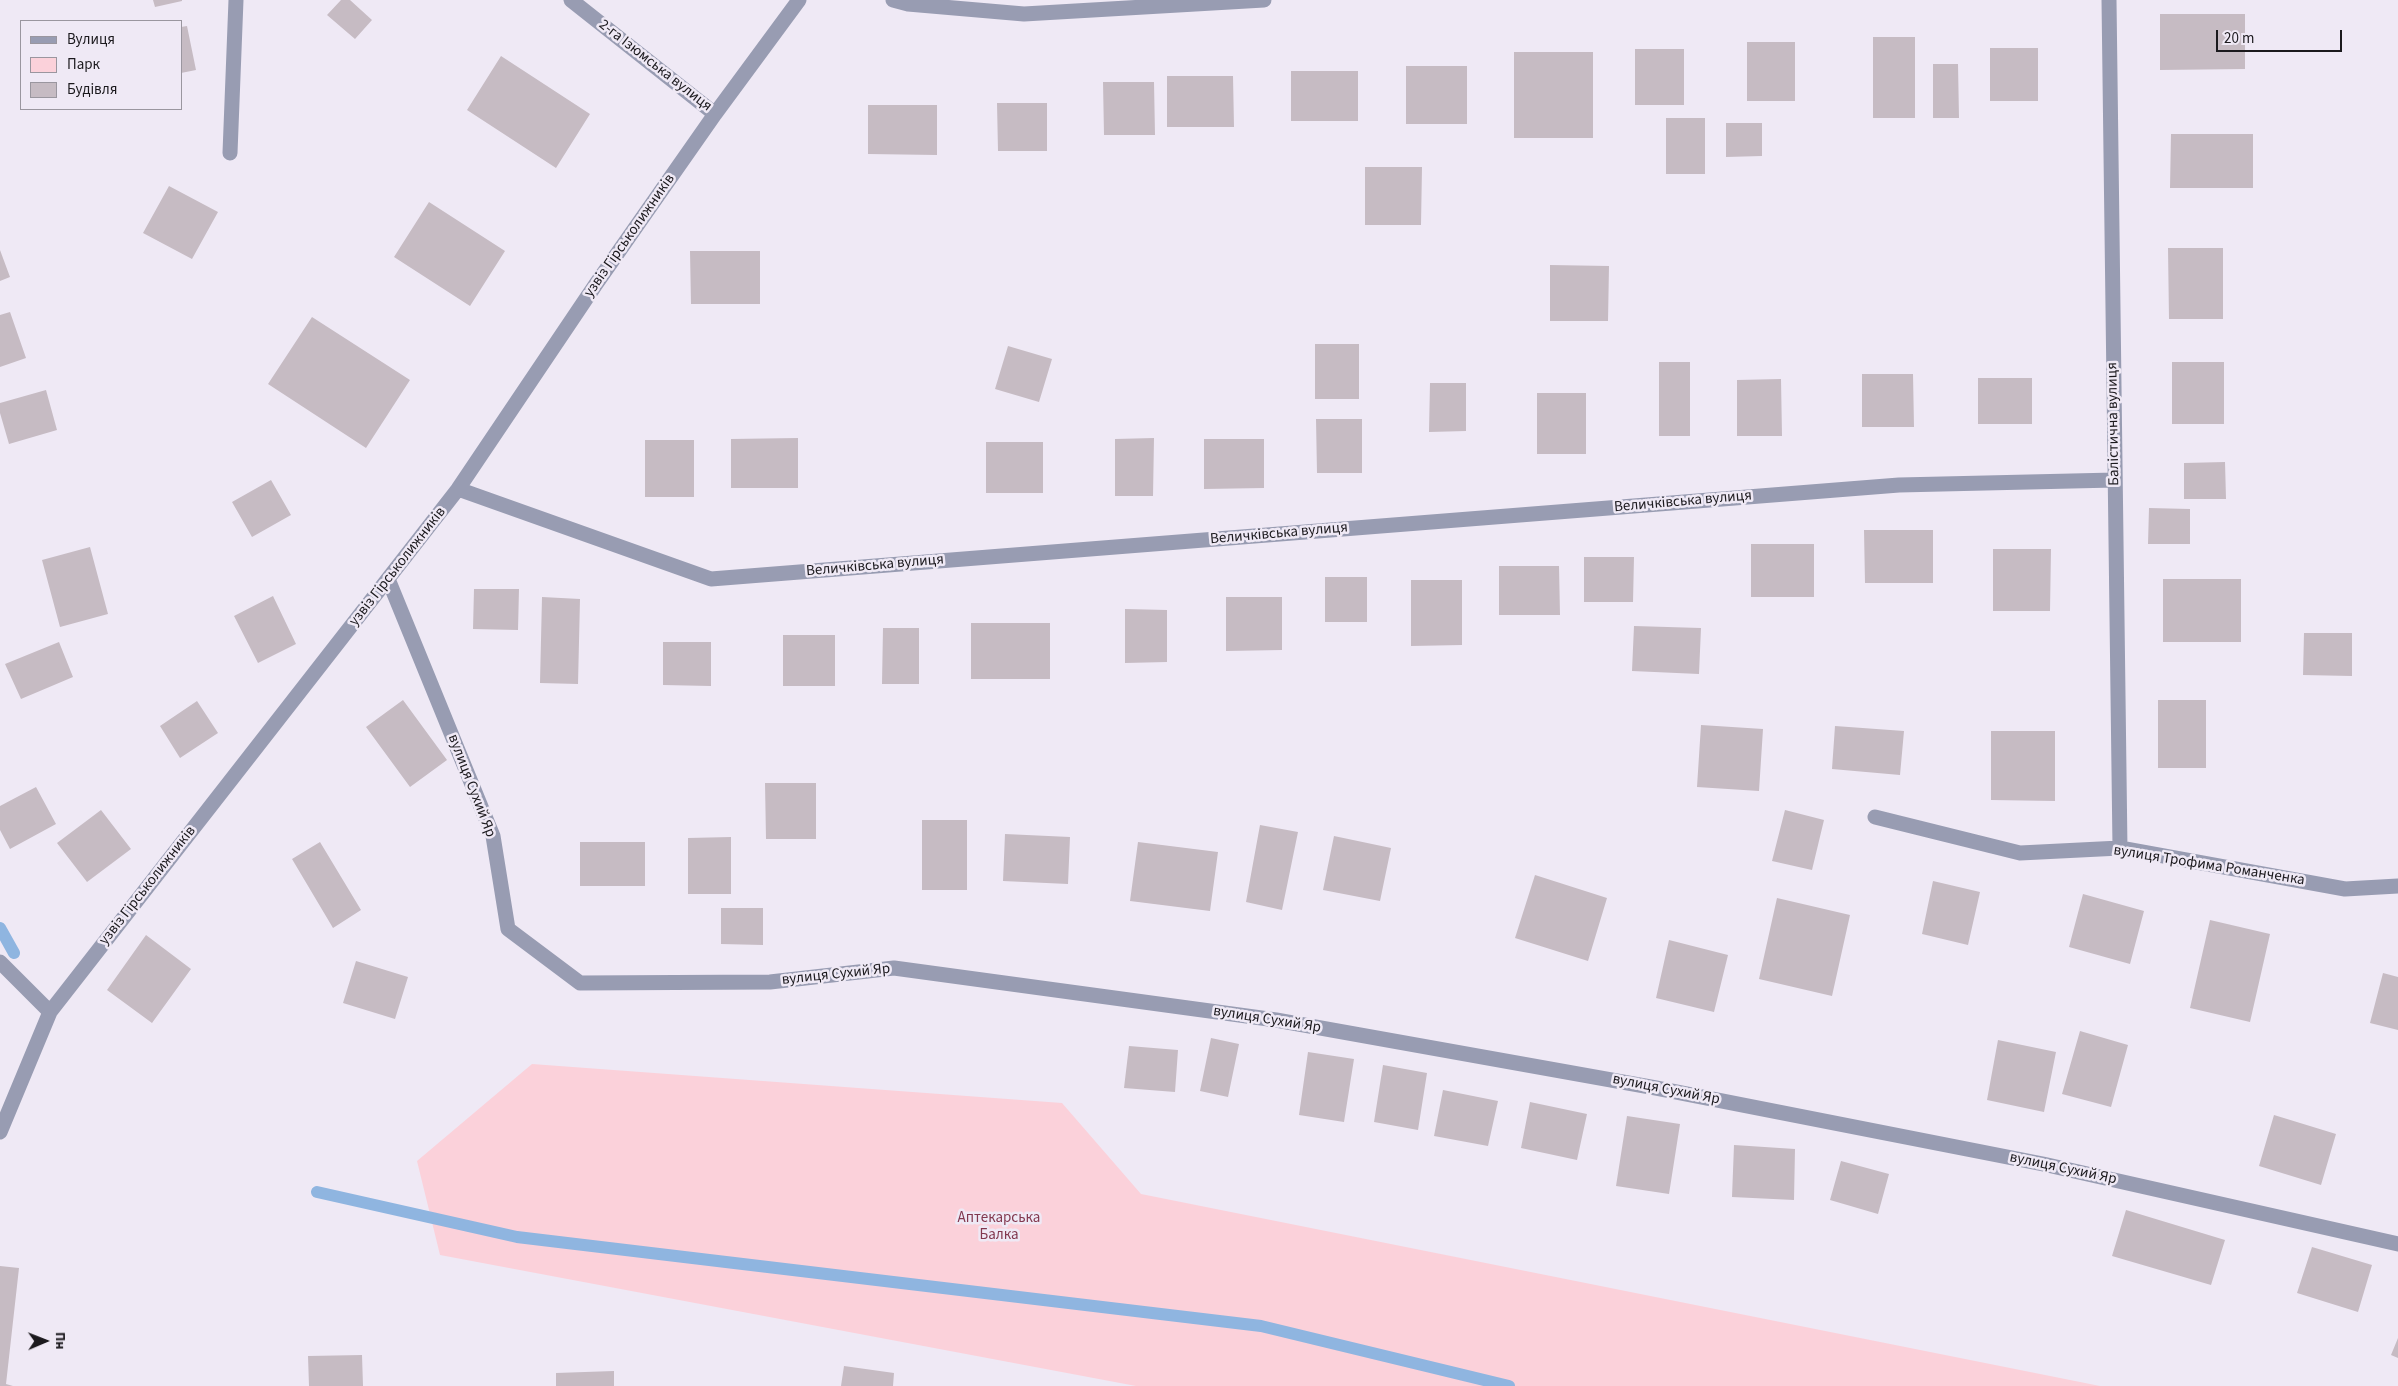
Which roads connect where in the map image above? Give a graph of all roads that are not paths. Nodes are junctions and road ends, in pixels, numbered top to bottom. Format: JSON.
{"nodes":[{"id":1,"x":236,"y":0,"type":"edge"},
{"id":2,"x":571,"y":0,"type":"edge"},
{"id":3,"x":799,"y":0,"type":"edge"},
{"id":4,"x":893,"y":0,"type":"edge"},
{"id":5,"x":1264,"y":0,"type":"edge"},
{"id":6,"x":2109,"y":0,"type":"edge"},
{"id":7,"x":715,"y":114,"type":"junction"},
{"id":8,"x":230,"y":152,"type":"dead end"},
{"id":9,"x":2114,"y":480,"type":"junction"},
{"id":10,"x":458,"y":490,"type":"junction"},
{"id":11,"x":388,"y":579,"type":"junction"},
{"id":12,"x":1875,"y":817,"type":"dead end"},
{"id":13,"x":2120,"y":848,"type":"junction"},
{"id":14,"x":2398,"y":886,"type":"edge"},
{"id":15,"x":0,"y":962,"type":"edge"},
{"id":16,"x":50,"y":1012,"type":"junction"},
{"id":17,"x":0,"y":1132,"type":"edge"},
{"id":18,"x":2398,"y":1244,"type":"edge"}],
"edges":[{"from":1,"to":8,"type":"street"},
{"from":2,"to":7,"type":"street","name":"2-га Ізюмська вулиця"},
{"from":3,"to":7,"type":"street","name":"узвіз Гірськолижників"},
{"from":4,"to":5,"type":"street"},
{"from":6,"to":9,"type":"street","name":"Балістична вулиця"},
{"from":7,"to":10,"type":"street","name":"узвіз Гірськолижників"},
{"from":9,"to":10,"type":"street","name":"Величківська вулиця"},
{"from":9,"to":13,"type":"street","name":"Балістична вулиця"},
{"from":10,"to":11,"type":"street","name":"узвіз Гірськолижників"},
{"from":11,"to":16,"type":"street","name":"узвіз Гірськолижників"},
{"from":11,"to":18,"type":"street","name":"вулиця Сухий Яр"},
{"from":12,"to":13,"type":"street","name":"вулиця Трофима Романченка"},
{"from":13,"to":14,"type":"street","name":"вулиця Трофима Романченка"},
{"from":15,"to":16,"type":"street"},
{"from":16,"to":17,"type":"street","name":"узвіз Гірськолижників"}]}
